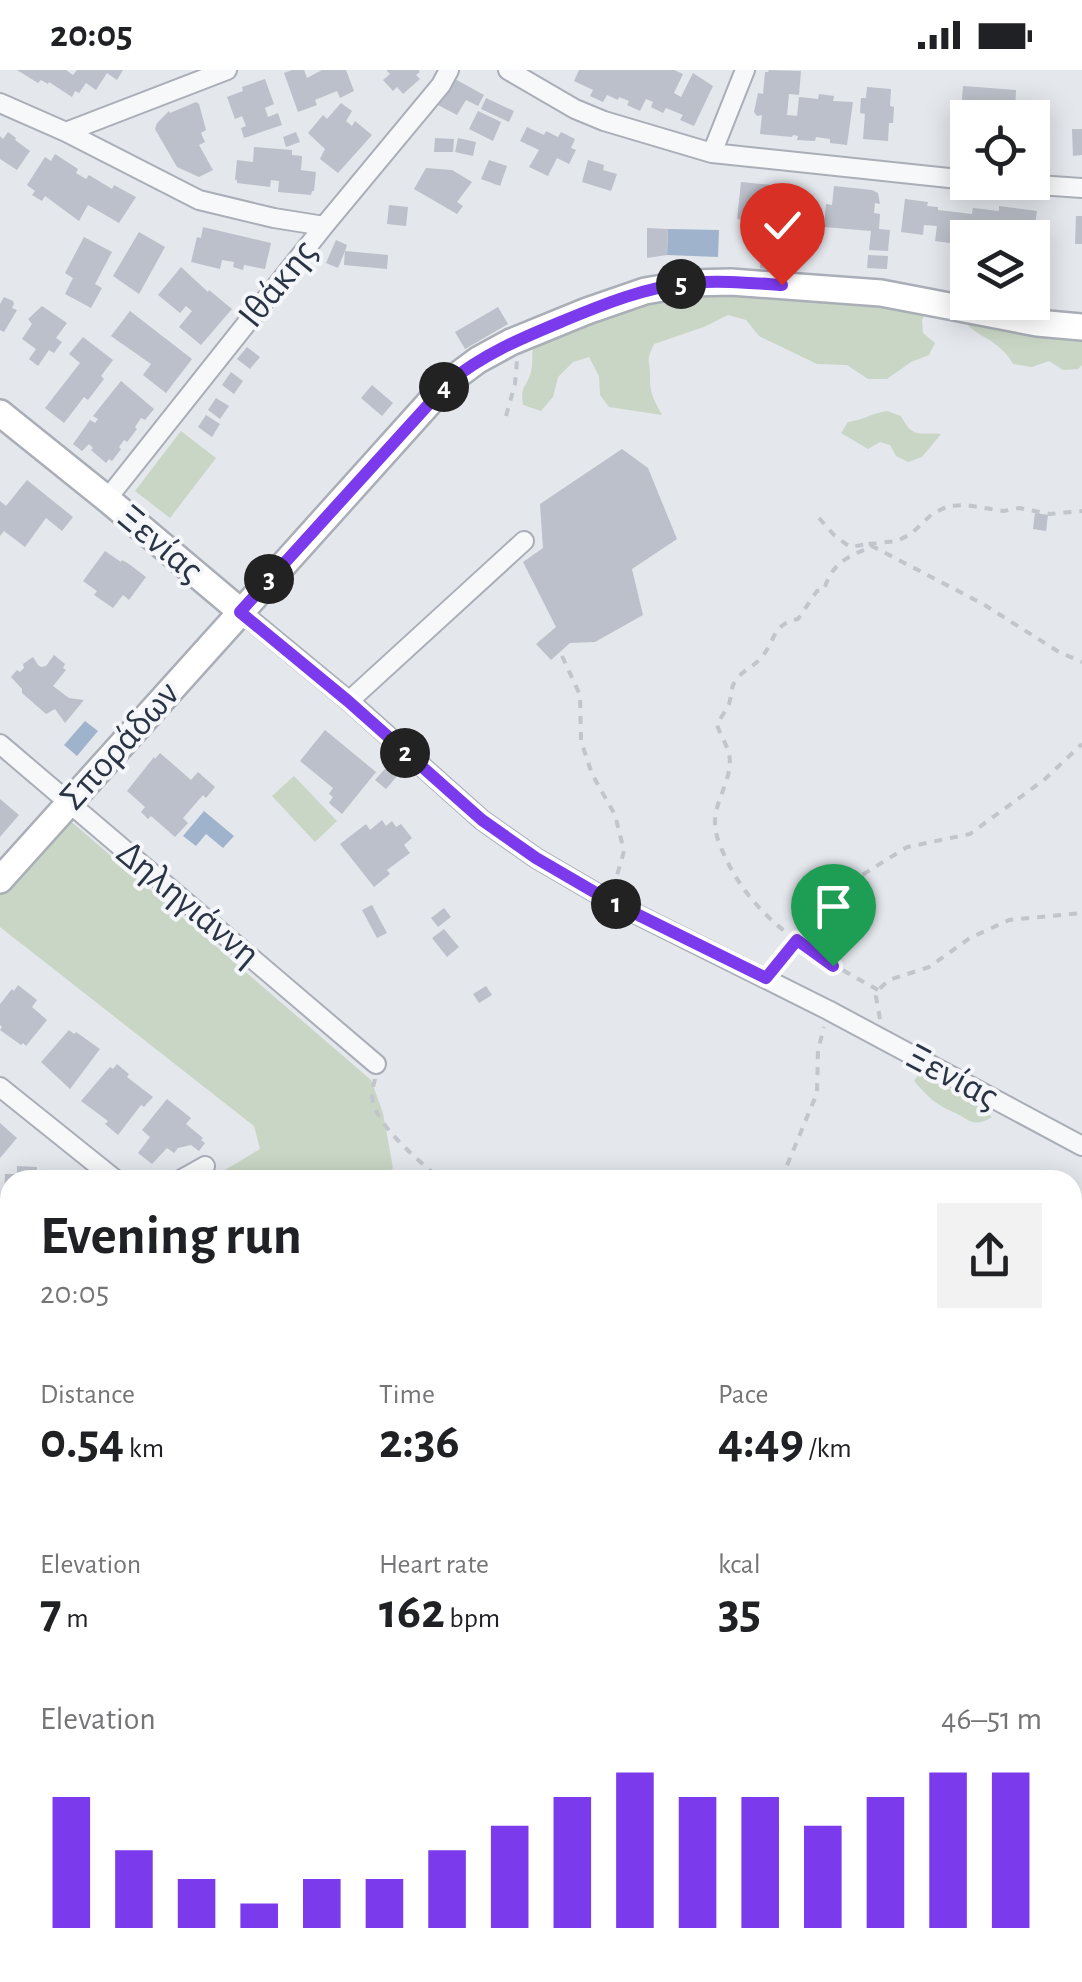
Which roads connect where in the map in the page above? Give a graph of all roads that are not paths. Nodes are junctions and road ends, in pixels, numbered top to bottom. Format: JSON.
{"nodes":[{"id":1,"x":226,"y":70,"type":"edge"},
{"id":2,"x":449,"y":70,"type":"edge"},
{"id":3,"x":508,"y":70,"type":"edge"},
{"id":4,"x":744,"y":70,"type":"edge"},
{"id":5,"x":0,"y":104,"type":"edge"},
{"id":6,"x":66,"y":132,"type":"junction"},
{"id":7,"x":712,"y":153,"type":"junction"},
{"id":8,"x":950,"y":178,"type":"edge"},
{"id":9,"x":1050,"y":186,"type":"edge"},
{"id":10,"x":1082,"y":188,"type":"edge"},
{"id":11,"x":324,"y":226,"type":"junction"},
{"id":12,"x":1082,"y":327,"type":"edge"},
{"id":13,"x":0,"y":413,"type":"edge"},
{"id":14,"x":107,"y":499,"type":"junction"},
{"id":15,"x":524,"y":541,"type":"dead end"},
{"id":16,"x":240,"y":612,"type":"junction"},
{"id":17,"x":348,"y":701,"type":"junction"},
{"id":18,"x":0,"y":744,"type":"edge"},
{"id":19,"x":69,"y":802,"type":"junction"},
{"id":20,"x":0,"y":880,"type":"edge"},
{"id":21,"x":376,"y":1064,"type":"road end"},
{"id":22,"x":0,"y":1087,"type":"edge"},
{"id":23,"x":1082,"y":1146,"type":"edge"},
{"id":24,"x":205,"y":1166,"type":"dead end"},
{"id":25,"x":104,"y":1170,"type":"edge"},
{"id":26,"x":198,"y":1170,"type":"edge"}],
"edges":[{"from":1,"to":6,"type":"street"},
{"from":2,"to":11,"type":"street","name":"Ιθάκης"},
{"from":3,"to":7,"type":"street"},
{"from":4,"to":7,"type":"street"},
{"from":5,"to":6,"type":"street"},
{"from":6,"to":11,"type":"street"},
{"from":7,"to":8,"type":"street"},
{"from":9,"to":10,"type":"street"},
{"from":11,"to":14,"type":"street","name":"Ιθάκης"},
{"from":12,"to":16,"type":"street","name":"Σποράδων"},
{"from":13,"to":14,"type":"street","name":"Ξενίας"},
{"from":14,"to":16,"type":"street","name":"Ξενίας"},
{"from":15,"to":17,"type":"street"},
{"from":16,"to":17,"type":"street","name":"Ξενίας"},
{"from":16,"to":19,"type":"street","name":"Σποράδων"},
{"from":17,"to":23,"type":"street","name":"Ξενίας"},
{"from":18,"to":19,"type":"street","name":"Δηληγιάννη"},
{"from":19,"to":20,"type":"street","name":"Σποράδων"},
{"from":19,"to":21,"type":"street","name":"Δηληγιάννη"},
{"from":22,"to":25,"type":"street"},
{"from":24,"to":26,"type":"street"}]}
